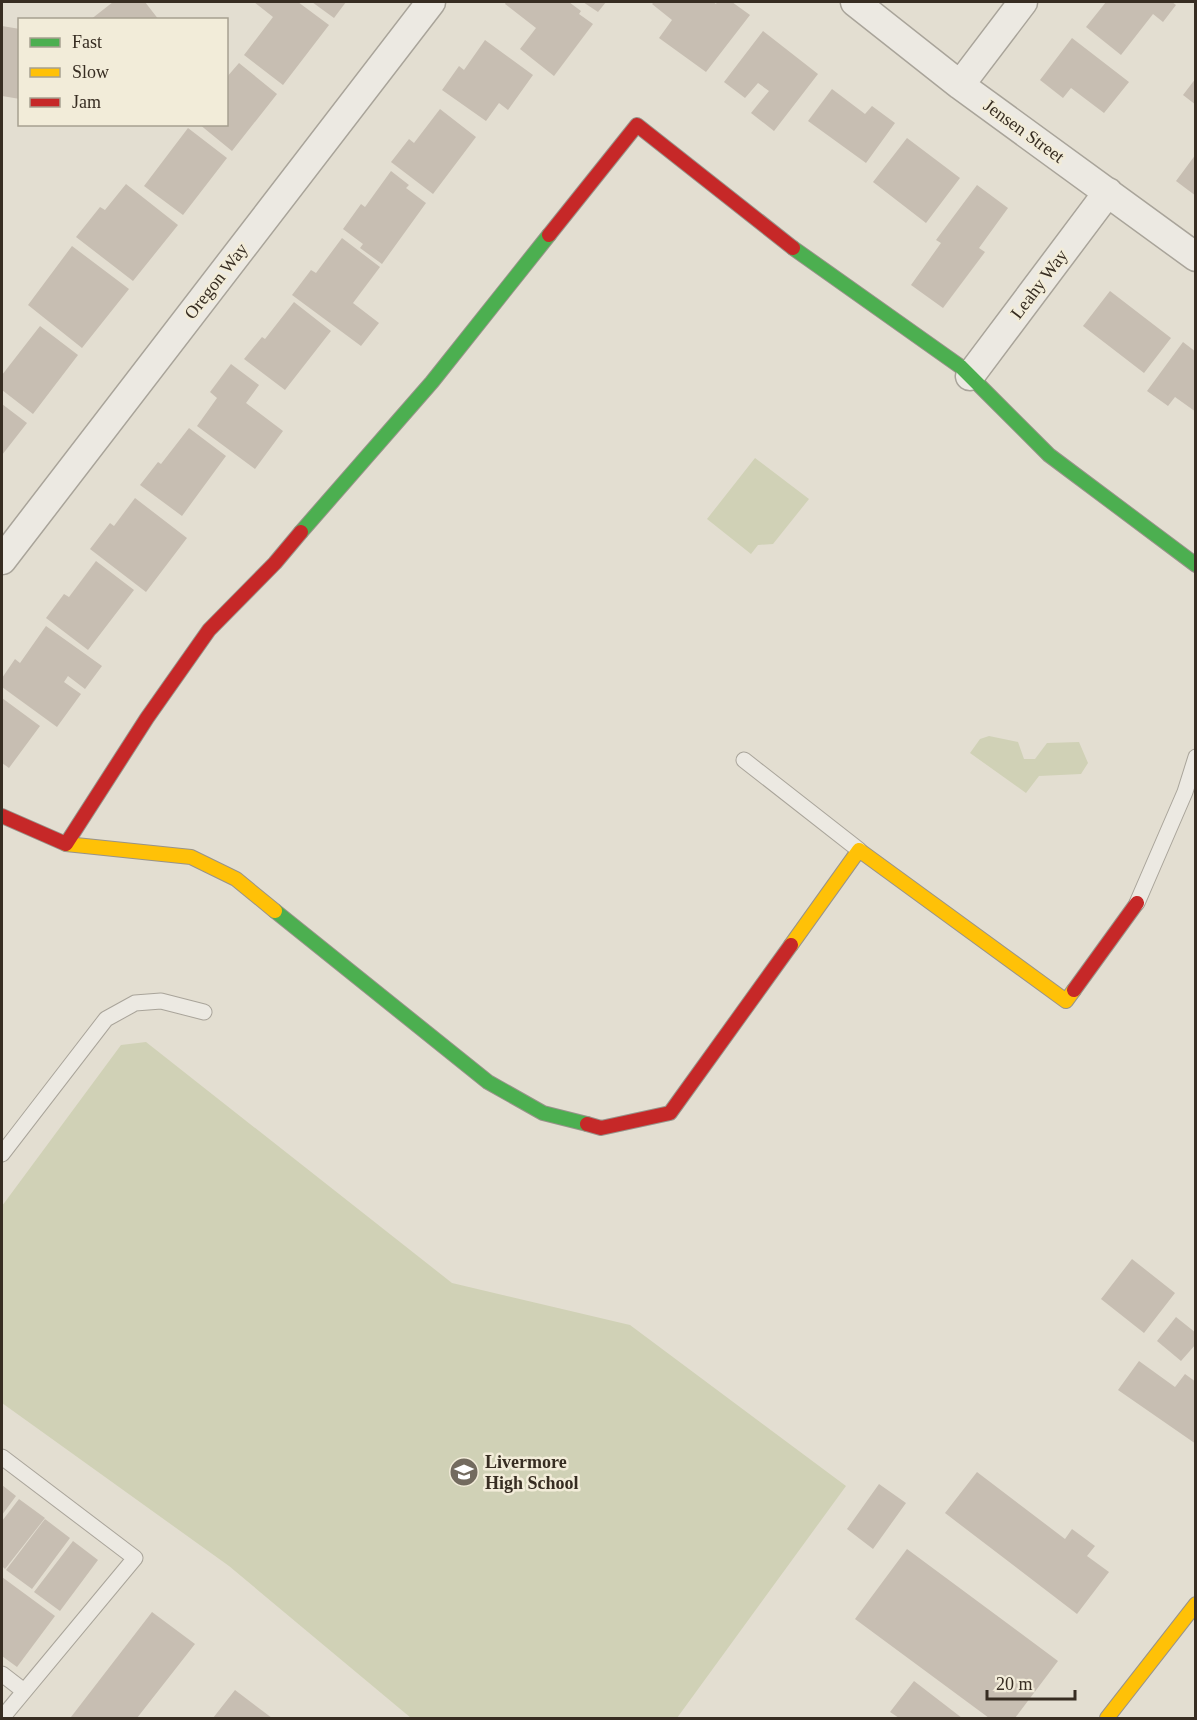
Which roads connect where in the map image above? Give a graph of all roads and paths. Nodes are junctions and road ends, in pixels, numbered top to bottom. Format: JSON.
{"nodes":[{"id":1,"x":431,"y":2,"type":"edge"},
{"id":2,"x":855,"y":2,"type":"edge"},
{"id":3,"x":1023,"y":2,"type":"edge"},
{"id":4,"x":960,"y":85,"type":"junction"},
{"id":5,"x":1108,"y":192,"type":"junction"},
{"id":6,"x":1196,"y":257,"type":"edge"},
{"id":7,"x":970,"y":376,"type":"junction"},
{"id":8,"x":2,"y":560,"type":"edge"},
{"id":9,"x":1196,"y":565,"type":"edge"},
{"id":10,"x":1196,"y":757,"type":"edge"},
{"id":11,"x":744,"y":760,"type":"dead end"},
{"id":12,"x":3,"y":817,"type":"edge"},
{"id":13,"x":66,"y":844,"type":"junction"},
{"id":14,"x":859,"y":850,"type":"junction"},
{"id":15,"x":1137,"y":903,"type":"joint"},
{"id":16,"x":204,"y":1012,"type":"dead end"},
{"id":17,"x":2,"y":1154,"type":"edge"},
{"id":18,"x":2,"y":1457,"type":"edge"},
{"id":19,"x":1196,"y":1604,"type":"edge"},
{"id":20,"x":2,"y":1674,"type":"edge"},
{"id":21,"x":24,"y":1691,"type":"junction"},
{"id":22,"x":2,"y":1719,"type":"edge"},
{"id":23,"x":1107,"y":1719,"type":"edge"}],
"edges":[{"from":1,"to":8,"type":"street","name":"Oregon Way"},
{"from":2,"to":4,"type":"street","name":"Jensen Street"},
{"from":3,"to":4,"type":"street"},
{"from":4,"to":5,"type":"street","name":"Jensen Street"},
{"from":5,"to":6,"type":"street","name":"Jensen Street"},
{"from":5,"to":7,"type":"street","name":"Leahy Way"},
{"from":7,"to":9,"type":"street"},
{"from":7,"to":13,"type":"street"},
{"from":10,"to":15,"type":"lane"},
{"from":11,"to":14,"type":"lane"},
{"from":12,"to":13,"type":"street"},
{"from":13,"to":14,"type":"street"},
{"from":14,"to":15,"type":"street"},
{"from":16,"to":17,"type":"lane"},
{"from":18,"to":21,"type":"lane"},
{"from":19,"to":23,"type":"street"},
{"from":20,"to":21,"type":"lane"},
{"from":21,"to":22,"type":"lane"}]}
